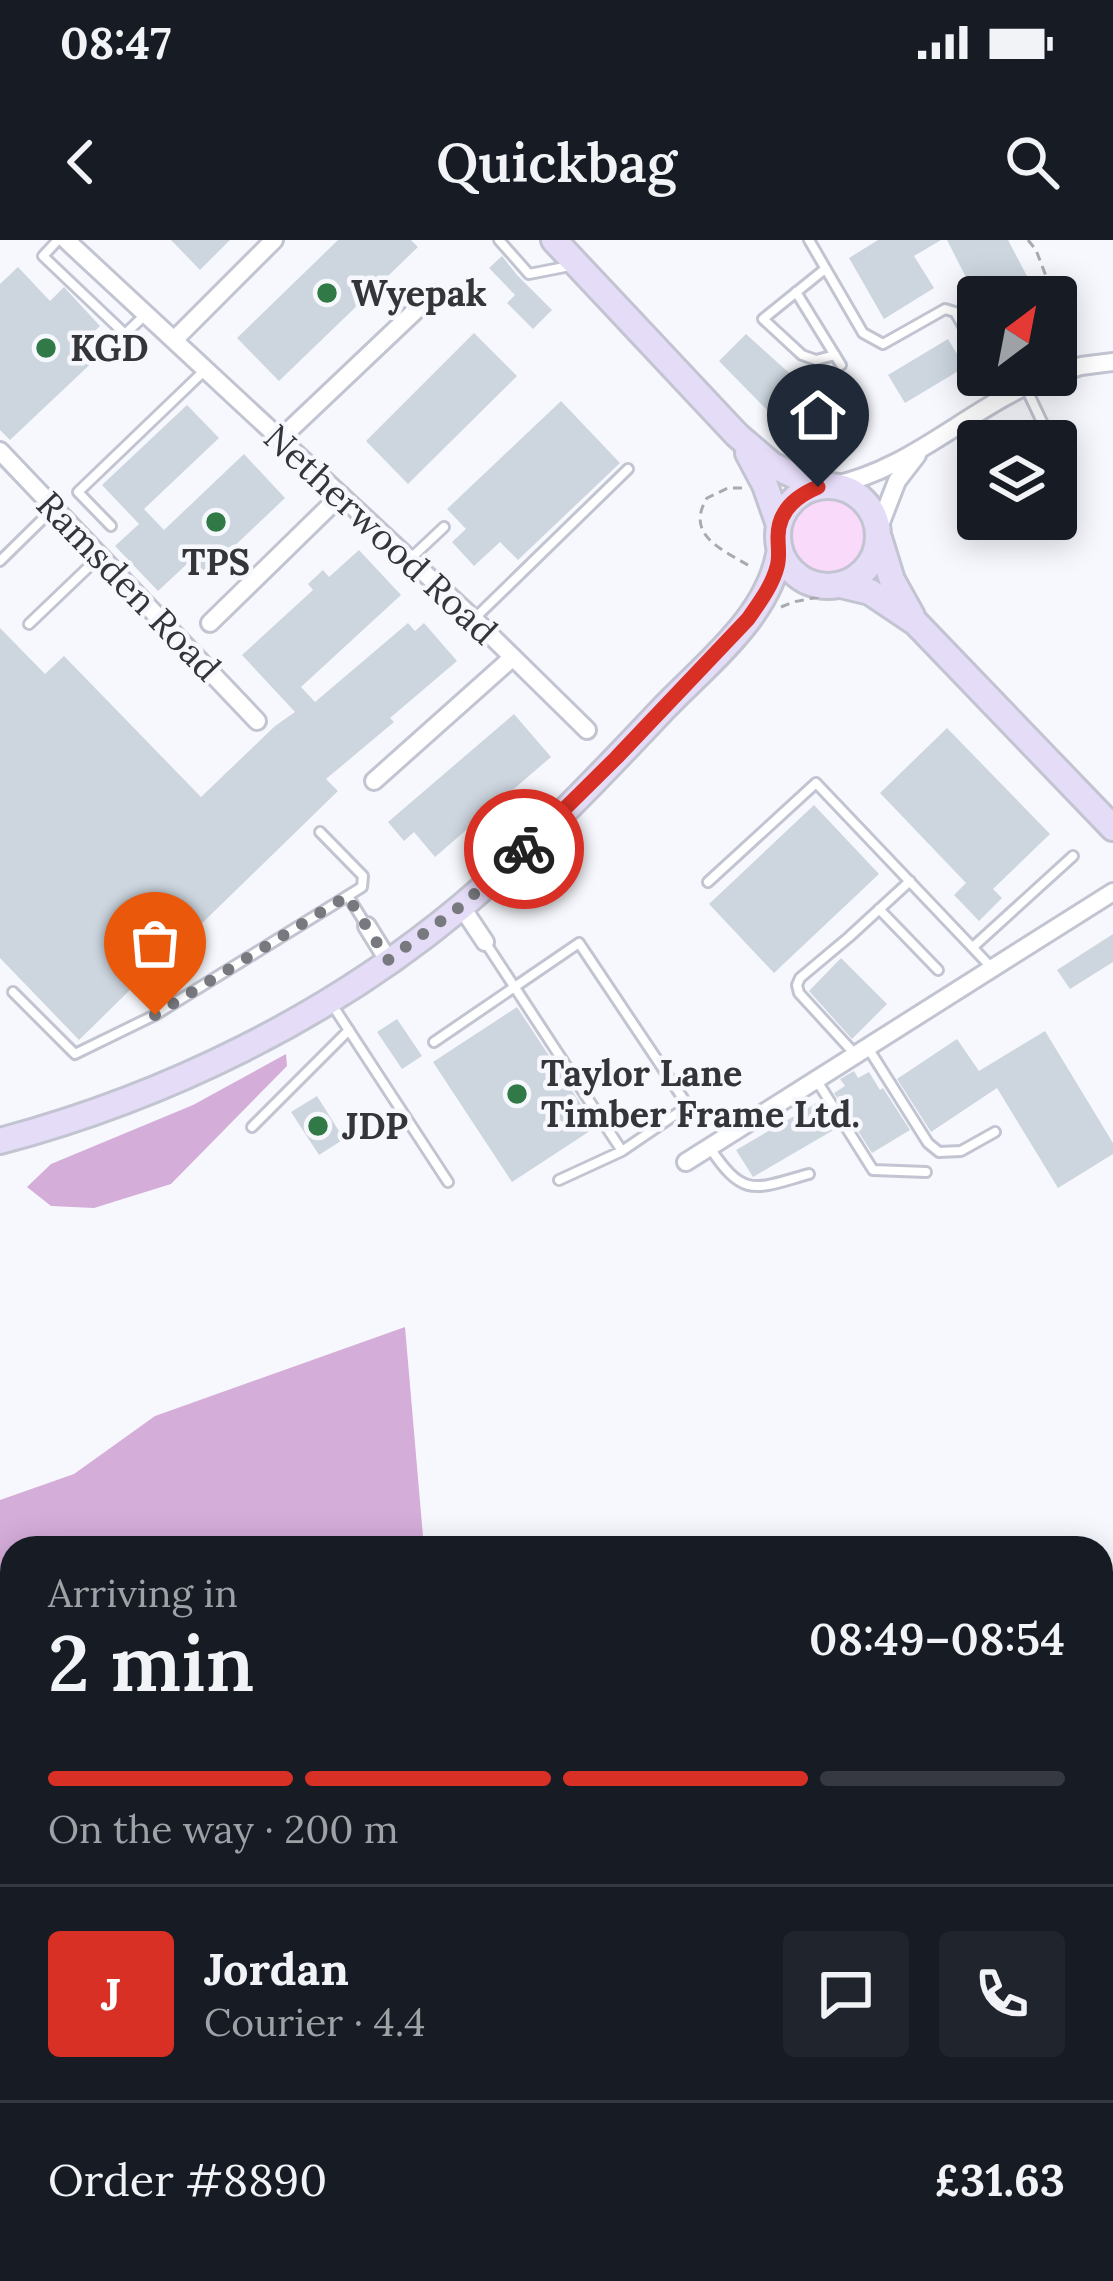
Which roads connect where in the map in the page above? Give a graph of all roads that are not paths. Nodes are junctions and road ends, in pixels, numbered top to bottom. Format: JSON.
{"nodes":[{"id":1,"x":62,"y":240,"type":"edge"},
{"id":2,"x":274,"y":240,"type":"edge"},
{"id":3,"x":499,"y":240,"type":"edge"},
{"id":4,"x":554,"y":240,"type":"edge"},
{"id":5,"x":809,"y":240,"type":"edge"},
{"id":6,"x":577,"y":266,"type":"junction"},
{"id":7,"x":825,"y":269,"type":"junction"},
{"id":8,"x":796,"y":292,"type":"junction"},
{"id":9,"x":433,"y":294,"type":"dead end"},
{"id":10,"x":146,"y":314,"type":"junction"},
{"id":11,"x":957,"y":315,"type":"edge"},
{"id":12,"x":174,"y":340,"type":"junction"},
{"id":13,"x":835,"y":355,"type":"junction"},
{"id":14,"x":1113,"y":362,"type":"edge"},
{"id":15,"x":841,"y":365,"type":"dead end"},
{"id":16,"x":1077,"y":367,"type":"edge"},
{"id":17,"x":206,"y":370,"type":"junction"},
{"id":18,"x":1005,"y":396,"type":"edge"},
{"id":19,"x":737,"y":436,"type":"junction"},
{"id":20,"x":280,"y":439,"type":"junction"},
{"id":21,"x":921,"y":450,"type":"junction"},
{"id":22,"x":0,"y":451,"type":"edge"},
{"id":23,"x":628,"y":469,"type":"dead end"},
{"id":24,"x":825,"y":486,"type":"junction"},
{"id":25,"x":341,"y":496,"type":"junction"},
{"id":26,"x":54,"y":508,"type":"junction"},
{"id":27,"x":111,"y":526,"type":"dead end"},
{"id":28,"x":444,"y":527,"type":"dead end"},
{"id":29,"x":878,"y":534,"type":"junction"},
{"id":30,"x":779,"y":538,"type":"junction"},
{"id":31,"x":100,"y":556,"type":"junction"},
{"id":32,"x":410,"y":559,"type":"junction"},
{"id":33,"x":0,"y":561,"type":"edge"},
{"id":34,"x":829,"y":588,"type":"junction"},
{"id":35,"x":474,"y":619,"type":"junction"},
{"id":36,"x":748,"y":619,"type":"junction"},
{"id":37,"x":210,"y":623,"type":"dead end"},
{"id":38,"x":916,"y":623,"type":"junction"},
{"id":39,"x":29,"y":624,"type":"dead end"},
{"id":40,"x":513,"y":657,"type":"junction"},
{"id":41,"x":257,"y":721,"type":"dead end"},
{"id":42,"x":587,"y":730,"type":"dead end"},
{"id":43,"x":374,"y":781,"type":"dead end"},
{"id":44,"x":1113,"y":828,"type":"edge"},
{"id":45,"x":320,"y":832,"type":"dead end"},
{"id":46,"x":1073,"y":856,"type":"dead end"},
{"id":47,"x":910,"y":881,"type":"junction"},
{"id":48,"x":708,"y":882,"type":"dead end"},
{"id":49,"x":1113,"y":892,"type":"edge"},
{"id":50,"x":347,"y":896,"type":"junction"},
{"id":51,"x":461,"y":906,"type":"junction"},
{"id":52,"x":879,"y":909,"type":"junction"},
{"id":53,"x":367,"y":926,"type":"joint"},
{"id":54,"x":485,"y":942,"type":"joint"},
{"id":55,"x":973,"y":947,"type":"junction"},
{"id":56,"x":388,"y":960,"type":"junction"},
{"id":57,"x":992,"y":968,"type":"junction"},
{"id":58,"x":938,"y":970,"type":"dead end"},
{"id":59,"x":515,"y":988,"type":"junction"},
{"id":60,"x":13,"y":992,"type":"dead end"},
{"id":61,"x":329,"y":1000,"type":"junction"},
{"id":62,"x":349,"y":1030,"type":"junction"},
{"id":63,"x":434,"y":1042,"type":"dead end"},
{"id":64,"x":861,"y":1051,"type":"junction"},
{"id":65,"x":816,"y":1080,"type":"junction"},
{"id":66,"x":251,"y":1127,"type":"dead end"},
{"id":67,"x":995,"y":1132,"type":"dead end"},
{"id":68,"x":0,"y":1141,"type":"edge"},
{"id":69,"x":710,"y":1147,"type":"junction"},
{"id":70,"x":622,"y":1151,"type":"junction"},
{"id":71,"x":686,"y":1162,"type":"dead end"},
{"id":72,"x":926,"y":1172,"type":"dead end"},
{"id":73,"x":809,"y":1174,"type":"dead end"},
{"id":74,"x":559,"y":1180,"type":"dead end"},
{"id":75,"x":448,"y":1182,"type":"dead end"}],
"edges":[{"from":1,"to":10,"type":"street","name":"Netherwood Road"},
{"from":1,"to":10,"type":"lane"},
{"from":2,"to":12,"type":"street"},
{"from":3,"to":6,"type":"lane"},
{"from":4,"to":6,"type":"main road"},
{"from":5,"to":7,"type":"lane"},
{"from":6,"to":19,"type":"main road"},
{"from":7,"to":8,"type":"lane"},
{"from":7,"to":11,"type":"lane"},
{"from":8,"to":13,"type":"lane"},
{"from":8,"to":13,"type":"lane"},
{"from":9,"to":20,"type":"street"},
{"from":10,"to":12,"type":"street","name":"Netherwood Road"},
{"from":12,"to":17,"type":"street","name":"Netherwood Road"},
{"from":13,"to":15,"type":"lane"},
{"from":14,"to":16,"type":"street"},
{"from":17,"to":20,"type":"street","name":"Netherwood Road"},
{"from":17,"to":27,"type":"lane"},
{"from":18,"to":21,"type":"street"},
{"from":19,"to":24,"type":"main road"},
{"from":19,"to":30,"type":"main road"},
{"from":20,"to":25,"type":"street","name":"Netherwood Road"},
{"from":21,"to":24,"type":"street"},
{"from":21,"to":29,"type":"street"},
{"from":22,"to":26,"type":"street","name":"Ramsden Road"},
{"from":23,"to":35,"type":"lane"},
{"from":24,"to":29,"type":"main road"},
{"from":24,"to":30,"type":"main road"},
{"from":25,"to":32,"type":"street","name":"Netherwood Road"},
{"from":25,"to":37,"type":"street"},
{"from":26,"to":31,"type":"street","name":"Ramsden Road"},
{"from":26,"to":33,"type":"lane"},
{"from":28,"to":32,"type":"lane"},
{"from":29,"to":34,"type":"main road"},
{"from":29,"to":38,"type":"main road"},
{"from":30,"to":34,"type":"main road"},
{"from":30,"to":36,"type":"main road"},
{"from":31,"to":39,"type":"lane"},
{"from":31,"to":41,"type":"street","name":"Ramsden Road"},
{"from":32,"to":35,"type":"street","name":"Netherwood Road"},
{"from":34,"to":36,"type":"main road"},
{"from":34,"to":38,"type":"main road"},
{"from":35,"to":40,"type":"street","name":"Netherwood Road"},
{"from":36,"to":51,"type":"main road"},
{"from":38,"to":44,"type":"main road"},
{"from":40,"to":42,"type":"street","name":"Netherwood Road"},
{"from":40,"to":43,"type":"street"},
{"from":45,"to":50,"type":"lane"},
{"from":46,"to":55,"type":"lane"},
{"from":47,"to":48,"type":"lane"},
{"from":47,"to":52,"type":"lane"},
{"from":47,"to":55,"type":"lane"},
{"from":49,"to":57,"type":"street"},
{"from":50,"to":53,"type":"lane"},
{"from":50,"to":60,"type":"lane"},
{"from":51,"to":54,"type":"street"},
{"from":51,"to":56,"type":"main road"},
{"from":52,"to":58,"type":"lane"},
{"from":52,"to":64,"type":"lane"},
{"from":53,"to":56,"type":"street"},
{"from":54,"to":59,"type":"lane"},
{"from":55,"to":57,"type":"lane"},
{"from":56,"to":61,"type":"main road"},
{"from":57,"to":64,"type":"street"},
{"from":59,"to":63,"type":"lane"},
{"from":59,"to":70,"type":"lane"},
{"from":59,"to":70,"type":"lane"},
{"from":61,"to":62,"type":"lane"},
{"from":61,"to":68,"type":"main road"},
{"from":62,"to":66,"type":"lane"},
{"from":62,"to":75,"type":"lane"},
{"from":64,"to":65,"type":"street"},
{"from":64,"to":67,"type":"lane"},
{"from":65,"to":69,"type":"street"},
{"from":65,"to":72,"type":"lane"},
{"from":69,"to":71,"type":"street"},
{"from":69,"to":73,"type":"lane"},
{"from":70,"to":74,"type":"lane"}]}
